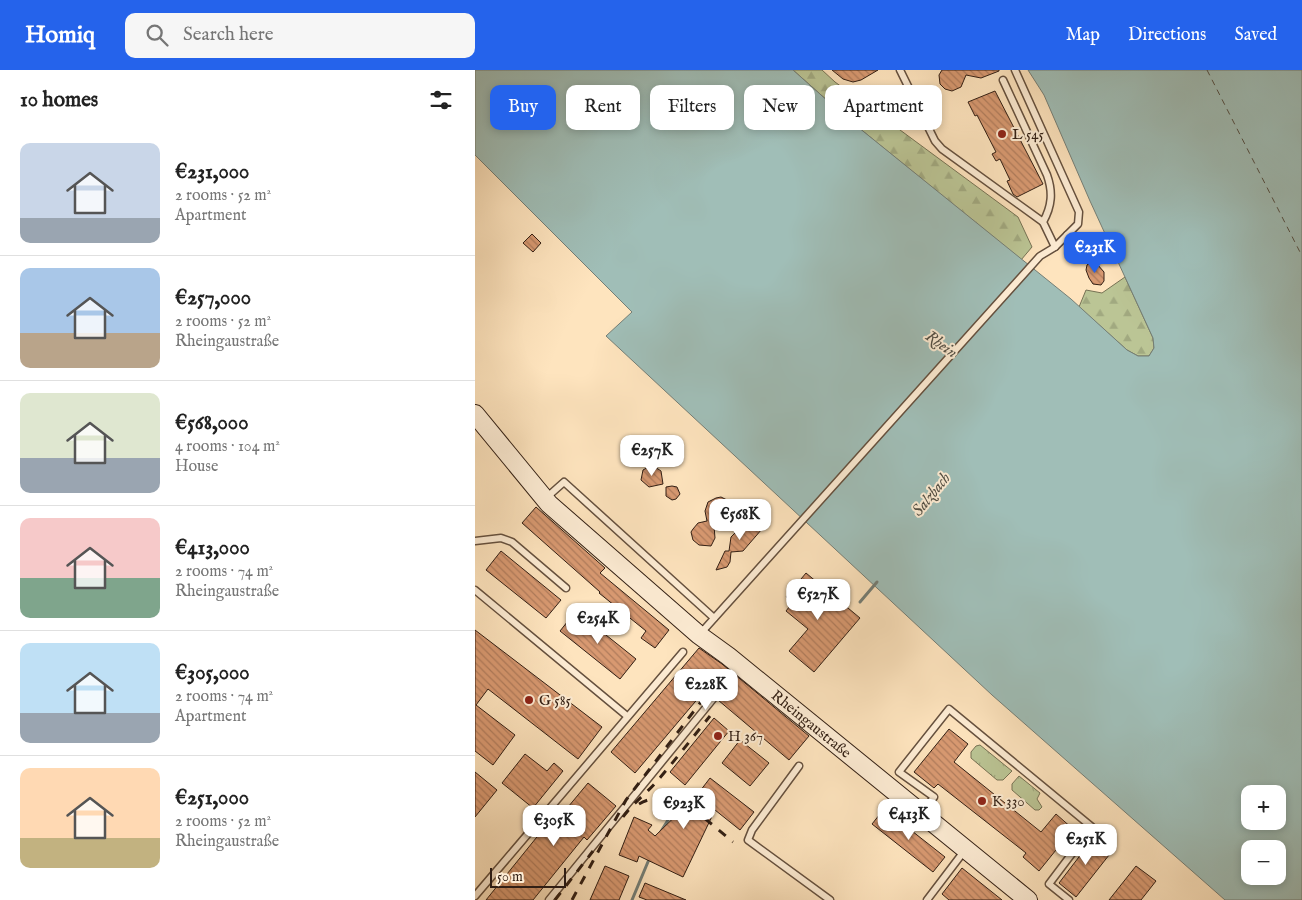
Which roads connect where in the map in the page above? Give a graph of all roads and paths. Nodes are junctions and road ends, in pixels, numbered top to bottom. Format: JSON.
{"nodes":[{"id":1,"x":900,"y":70,"type":"edge"},
{"id":2,"x":1015,"y":70,"type":"edge"},
{"id":3,"x":1003,"y":80,"type":"dead end"},
{"id":4,"x":1043,"y":222,"type":"junction"},
{"id":5,"x":1067,"y":235,"type":"junction"},
{"id":6,"x":1055,"y":247,"type":"junction"},
{"id":7,"x":1089,"y":257,"type":"dead end"},
{"id":8,"x":475,"y":414,"type":"edge"},
{"id":9,"x":544,"y":499,"type":"junction"},
{"id":10,"x":475,"y":541,"type":"edge"},
{"id":11,"x":566,"y":588,"type":"dead end"},
{"id":12,"x":475,"y":590,"type":"edge"},
{"id":13,"x":714,"y":618,"type":"junction"},
{"id":14,"x":699,"y":635,"type":"junction"},
{"id":15,"x":683,"y":652,"type":"dead end"},
{"id":16,"x":713,"y":699,"type":"dead end"},
{"id":17,"x":627,"y":716,"type":"junction"},
{"id":18,"x":799,"y":766,"type":"dead end"},
{"id":19,"x":921,"y":814,"type":"junction"},
{"id":20,"x":965,"y":850,"type":"junction"},
{"id":21,"x":475,"y":896,"type":"edge"},
{"id":22,"x":549,"y":900,"type":"edge"},
{"id":23,"x":830,"y":900,"type":"edge"},
{"id":24,"x":927,"y":900,"type":"edge"},
{"id":25,"x":1028,"y":900,"type":"edge"},
{"id":26,"x":1069,"y":900,"type":"edge"}],
"edges":[{"from":1,"to":4,"type":"lane"},
{"from":2,"to":5,"type":"lane"},
{"from":3,"to":4,"type":"lane"},
{"from":4,"to":6,"type":"lane"},
{"from":5,"to":6,"type":"lane"},
{"from":5,"to":7,"type":"lane"},
{"from":6,"to":13,"type":"lane"},
{"from":8,"to":9,"type":"street","name":"Rheingaustraße"},
{"from":9,"to":13,"type":"lane"},
{"from":9,"to":14,"type":"street","name":"Rheingaustraße"},
{"from":10,"to":11,"type":"lane"},
{"from":12,"to":17,"type":"lane"},
{"from":13,"to":14,"type":"lane"},
{"from":14,"to":19,"type":"street","name":"Rheingaustraße"},
{"from":15,"to":17,"type":"lane"},
{"from":16,"to":22,"type":"lane"},
{"from":17,"to":21,"type":"lane"},
{"from":18,"to":23,"type":"lane"},
{"from":19,"to":20,"type":"street","name":"Rheingaustraße"},
{"from":19,"to":26,"type":"lane"},
{"from":20,"to":24,"type":"lane"},
{"from":20,"to":25,"type":"street","name":"Rheingaustraße"}]}
